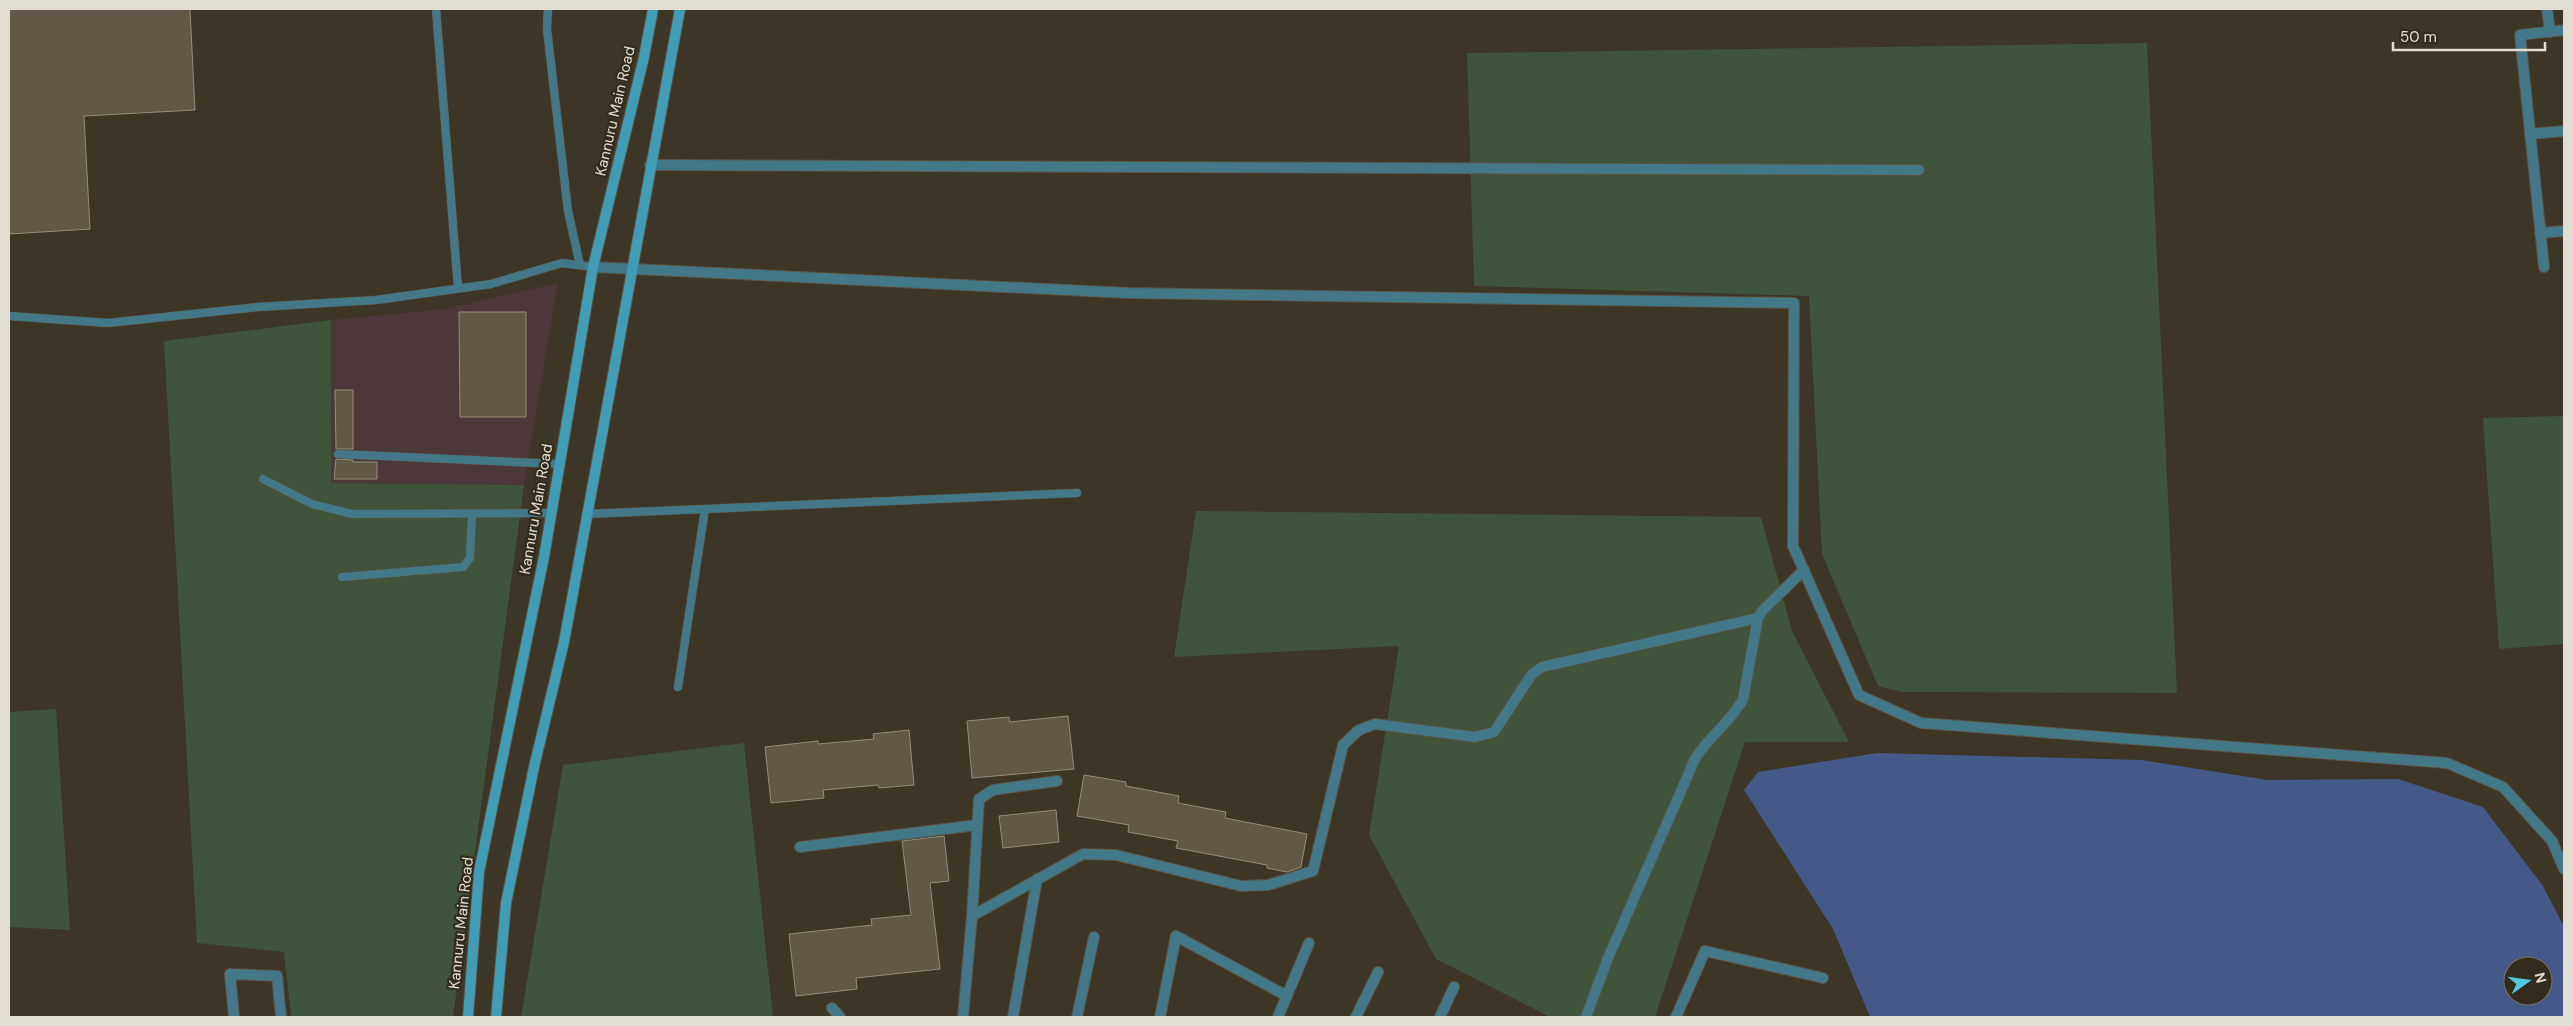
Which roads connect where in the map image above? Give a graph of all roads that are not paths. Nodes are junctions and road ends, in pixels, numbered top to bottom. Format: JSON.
{"nodes":[{"id":1,"x":436,"y":9,"type":"edge"},
{"id":2,"x":548,"y":9,"type":"edge"},
{"id":3,"x":653,"y":9,"type":"edge"},
{"id":4,"x":680,"y":9,"type":"edge"},
{"id":5,"x":2547,"y":9,"type":"edge"},
{"id":6,"x":2564,"y":30,"type":"edge"},
{"id":7,"x":2550,"y":32,"type":"junction"},
{"id":8,"x":2564,"y":131,"type":"edge"},
{"id":9,"x":2530,"y":134,"type":"junction"},
{"id":10,"x":650,"y":165,"type":"junction"},
{"id":11,"x":1919,"y":170,"type":"dead end"},
{"id":12,"x":2564,"y":230,"type":"edge"},
{"id":13,"x":2540,"y":233,"type":"junction"},
{"id":14,"x":580,"y":265,"type":"junction"},
{"id":15,"x":593,"y":266,"type":"junction"},
{"id":16,"x":2544,"y":268,"type":"dead end"},
{"id":17,"x":631,"y":269,"type":"junction"},
{"id":18,"x":458,"y":288,"type":"junction"},
{"id":19,"x":9,"y":316,"type":"edge"},
{"id":20,"x":338,"y":454,"type":"dead end"},
{"id":21,"x":560,"y":464,"type":"junction"},
{"id":22,"x":263,"y":479,"type":"dead end"},
{"id":23,"x":1077,"y":493,"type":"dead end"},
{"id":24,"x":705,"y":509,"type":"junction"},
{"id":25,"x":551,"y":513,"type":"junction"},
{"id":26,"x":472,"y":514,"type":"junction"},
{"id":27,"x":586,"y":514,"type":"junction"},
{"id":28,"x":1804,"y":570,"type":"junction"},
{"id":29,"x":342,"y":577,"type":"dead end"},
{"id":30,"x":1758,"y":618,"type":"junction"},
{"id":31,"x":678,"y":687,"type":"dead end"},
{"id":32,"x":1057,"y":781,"type":"dead end"},
{"id":33,"x":977,"y":825,"type":"junction"},
{"id":34,"x":800,"y":847,"type":"dead end"},
{"id":35,"x":2564,"y":869,"type":"edge"},
{"id":36,"x":1037,"y":879,"type":"junction"},
{"id":37,"x":972,"y":916,"type":"junction"},
{"id":38,"x":1094,"y":937,"type":"dead end"},
{"id":39,"x":1309,"y":943,"type":"dead end"},
{"id":40,"x":1378,"y":972,"type":"dead end"},
{"id":41,"x":1823,"y":978,"type":"dead end"},
{"id":42,"x":1454,"y":987,"type":"dead end"},
{"id":43,"x":1287,"y":996,"type":"junction"},
{"id":44,"x":832,"y":1008,"type":"dead end"},
{"id":45,"x":234,"y":1017,"type":"edge"},
{"id":46,"x":281,"y":1017,"type":"edge"},
{"id":47,"x":468,"y":1017,"type":"edge"},
{"id":48,"x":496,"y":1017,"type":"edge"},
{"id":49,"x":840,"y":1017,"type":"edge"},
{"id":50,"x":963,"y":1017,"type":"edge"},
{"id":51,"x":1013,"y":1017,"type":"edge"},
{"id":52,"x":1077,"y":1017,"type":"edge"},
{"id":53,"x":1160,"y":1017,"type":"edge"},
{"id":54,"x":1278,"y":1017,"type":"edge"},
{"id":55,"x":1356,"y":1017,"type":"edge"},
{"id":56,"x":1440,"y":1017,"type":"edge"},
{"id":57,"x":1586,"y":1017,"type":"edge"},
{"id":58,"x":1676,"y":1017,"type":"edge"}],
"edges":[{"from":1,"to":18,"type":"lane"},
{"from":2,"to":14,"type":"lane"},
{"from":3,"to":15,"type":"main road","name":"Kannuru Main Road"},
{"from":4,"to":10,"type":"main road"},
{"from":5,"to":7,"type":"street"},
{"from":6,"to":7,"type":"street"},
{"from":7,"to":9,"type":"street"},
{"from":8,"to":9,"type":"street"},
{"from":9,"to":13,"type":"street"},
{"from":10,"to":11,"type":"street"},
{"from":10,"to":17,"type":"main road"},
{"from":12,"to":13,"type":"street"},
{"from":13,"to":16,"type":"street"},
{"from":14,"to":15,"type":"lane"},
{"from":14,"to":18,"type":"lane"},
{"from":15,"to":17,"type":"street"},
{"from":15,"to":21,"type":"main road","name":"Kannuru Main Road"},
{"from":17,"to":27,"type":"main road"},
{"from":17,"to":28,"type":"street"},
{"from":18,"to":19,"type":"lane"},
{"from":20,"to":21,"type":"lane"},
{"from":21,"to":25,"type":"main road","name":"Kannuru Main Road"},
{"from":22,"to":26,"type":"lane"},
{"from":23,"to":24,"type":"lane"},
{"from":24,"to":27,"type":"lane"},
{"from":24,"to":31,"type":"lane"},
{"from":25,"to":26,"type":"lane"},
{"from":25,"to":47,"type":"main road","name":"Kannuru Main Road"},
{"from":26,"to":29,"type":"lane"},
{"from":27,"to":48,"type":"main road"},
{"from":28,"to":30,"type":"street"},
{"from":28,"to":35,"type":"street"},
{"from":30,"to":36,"type":"street"},
{"from":30,"to":57,"type":"street"},
{"from":32,"to":33,"type":"street"},
{"from":33,"to":34,"type":"street"},
{"from":33,"to":37,"type":"street"},
{"from":36,"to":37,"type":"street"},
{"from":36,"to":51,"type":"street"},
{"from":37,"to":50,"type":"street"},
{"from":38,"to":52,"type":"street"},
{"from":39,"to":43,"type":"street"},
{"from":40,"to":55,"type":"street"},
{"from":41,"to":58,"type":"street"},
{"from":42,"to":56,"type":"street"},
{"from":43,"to":53,"type":"street"},
{"from":43,"to":54,"type":"street"},
{"from":44,"to":49,"type":"street"},
{"from":45,"to":46,"type":"street"}]}
